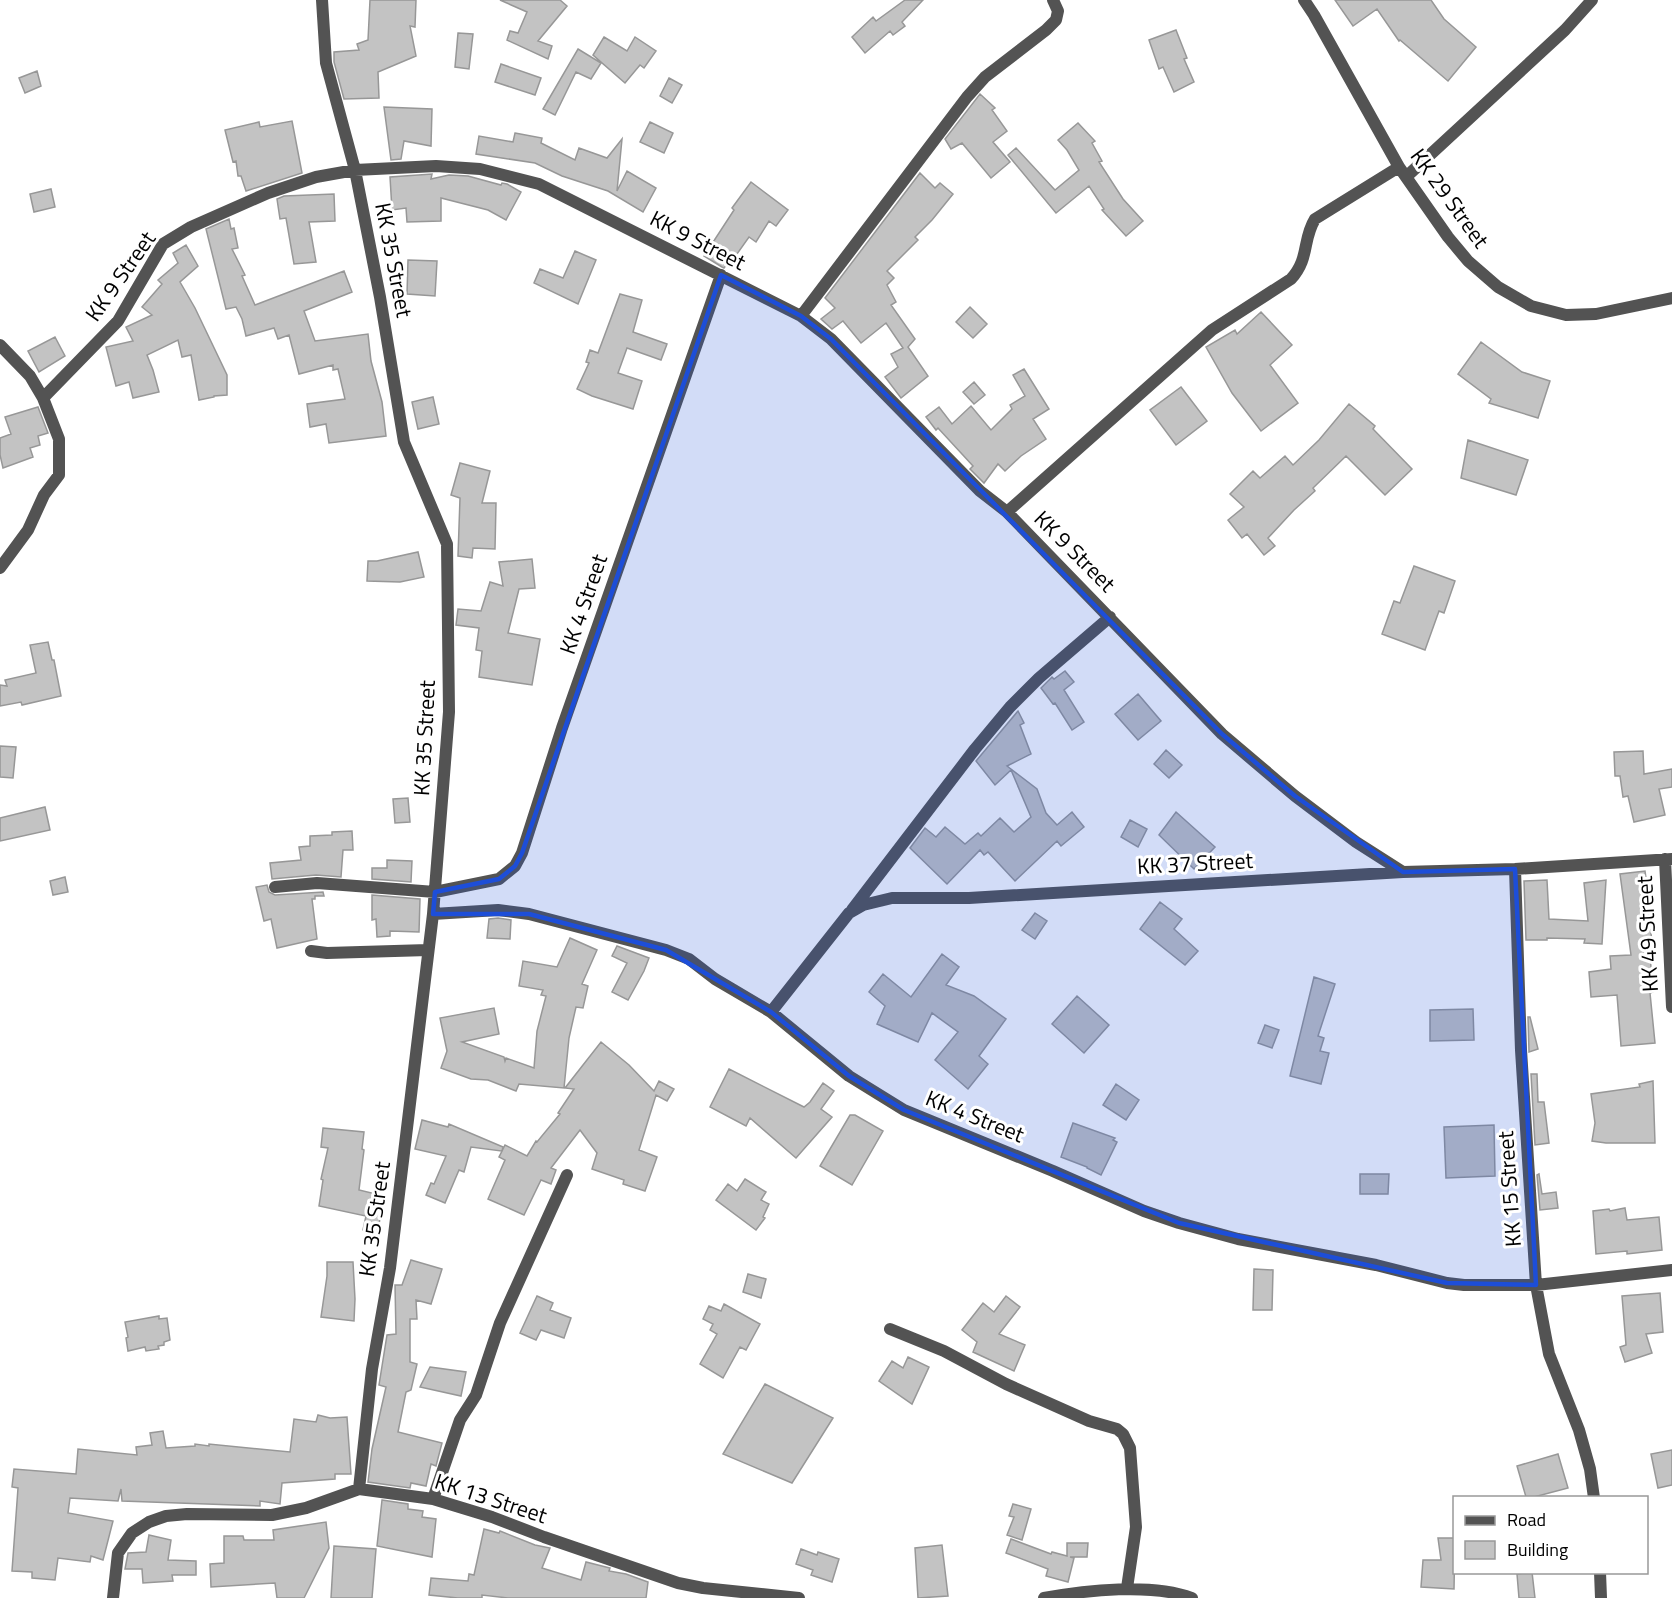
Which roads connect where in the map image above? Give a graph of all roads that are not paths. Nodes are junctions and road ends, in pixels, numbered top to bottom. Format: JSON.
{"nodes":[{"id":1,"x":322,"y":0,"type":"edge"},
{"id":2,"x":1053,"y":0,"type":"edge"},
{"id":3,"x":1304,"y":0,"type":"edge"},
{"id":4,"x":1592,"y":0,"type":"edge"},
{"id":5,"x":355,"y":170,"type":"junction"},
{"id":6,"x":1402,"y":172,"type":"junction"},
{"id":7,"x":721,"y":275,"type":"junction"},
{"id":8,"x":1672,"y":298,"type":"edge"},
{"id":9,"x":801,"y":316,"type":"junction"},
{"id":10,"x":0,"y":345,"type":"edge"},
{"id":11,"x":43,"y":398,"type":"junction"},
{"id":12,"x":1007,"y":512,"type":"junction"},
{"id":13,"x":0,"y":568,"type":"edge"},
{"id":14,"x":1110,"y":617,"type":"junction"},
{"id":15,"x":1668,"y":859,"type":"edge"},
{"id":16,"x":1515,"y":869,"type":"junction"},
{"id":17,"x":1403,"y":872,"type":"junction"},
{"id":18,"x":274,"y":887,"type":"dead end"},
{"id":19,"x":435,"y":892,"type":"junction"},
{"id":20,"x":849,"y":913,"type":"junction"},
{"id":21,"x":433,"y":914,"type":"junction"},
{"id":22,"x":428,"y":950,"type":"junction"},
{"id":23,"x":311,"y":951,"type":"dead end"},
{"id":24,"x":1672,"y":1007,"type":"edge"},
{"id":25,"x":771,"y":1012,"type":"junction"},
{"id":26,"x":567,"y":1176,"type":"dead end"},
{"id":27,"x":1672,"y":1270,"type":"edge"},
{"id":28,"x":1536,"y":1285,"type":"junction"},
{"id":29,"x":890,"y":1329,"type":"dead end"},
{"id":30,"x":359,"y":1490,"type":"junction"},
{"id":31,"x":1594,"y":1496,"type":"edge"},
{"id":32,"x":433,"y":1499,"type":"junction"},
{"id":33,"x":1600,"y":1574,"type":"edge"},
{"id":34,"x":1127,"y":1588,"type":"junction"},
{"id":35,"x":113,"y":1598,"type":"edge"},
{"id":36,"x":799,"y":1598,"type":"edge"},
{"id":37,"x":1044,"y":1598,"type":"edge"},
{"id":38,"x":1192,"y":1598,"type":"edge"},
{"id":39,"x":1601,"y":1598,"type":"edge"}],
"edges":[{"from":1,"to":5,"type":"street","name":"KK 35 Street"},
{"from":2,"to":9,"type":"street"},
{"from":3,"to":6,"type":"street","name":"KK 29 Street"},
{"from":4,"to":6,"type":"street"},
{"from":5,"to":7,"type":"street","name":"KK 9 Street"},
{"from":5,"to":11,"type":"street","name":"KK 9 Street"},
{"from":5,"to":19,"type":"street","name":"KK 35 Street"},
{"from":6,"to":8,"type":"street","name":"KK 29 Street"},
{"from":6,"to":12,"type":"street"},
{"from":7,"to":9,"type":"street","name":"KK 9 Street"},
{"from":7,"to":19,"type":"street","name":"KK 4 Street"},
{"from":9,"to":12,"type":"street","name":"KK 9 Street"},
{"from":10,"to":11,"type":"street"},
{"from":11,"to":13,"type":"street"},
{"from":12,"to":14,"type":"street","name":"KK 9 Street"},
{"from":14,"to":17,"type":"street","name":"KK 9 Street"},
{"from":14,"to":20,"type":"street"},
{"from":15,"to":16,"type":"street","name":"KK 37 Street"},
{"from":15,"to":24,"type":"street","name":"KK 49 Street"},
{"from":16,"to":17,"type":"street","name":"KK 37 Street"},
{"from":16,"to":28,"type":"street","name":"KK 15 Street"},
{"from":17,"to":20,"type":"street","name":"KK 37 Street"},
{"from":18,"to":19,"type":"street","name":"KK 4 Street"},
{"from":19,"to":21,"type":"street","name":"KK 35 Street"},
{"from":20,"to":25,"type":"street","name":"KK 37 Street"},
{"from":21,"to":22,"type":"street","name":"KK 35 Street"},
{"from":21,"to":25,"type":"street","name":"KK 4 Street"},
{"from":22,"to":23,"type":"street"},
{"from":22,"to":30,"type":"street","name":"KK 35 Street"},
{"from":25,"to":28,"type":"street","name":"KK 4 Street"},
{"from":26,"to":32,"type":"street"},
{"from":27,"to":28,"type":"street","name":"KK 4 Street"},
{"from":28,"to":31,"type":"street","name":"KK 15 Street"},
{"from":29,"to":34,"type":"street"},
{"from":30,"to":32,"type":"street","name":"KK 13 Street"},
{"from":30,"to":35,"type":"street","name":"KK 13 Street"},
{"from":32,"to":36,"type":"street","name":"KK 13 Street"},
{"from":33,"to":39,"type":"street"},
{"from":34,"to":37,"type":"street"},
{"from":34,"to":38,"type":"street"}]}
